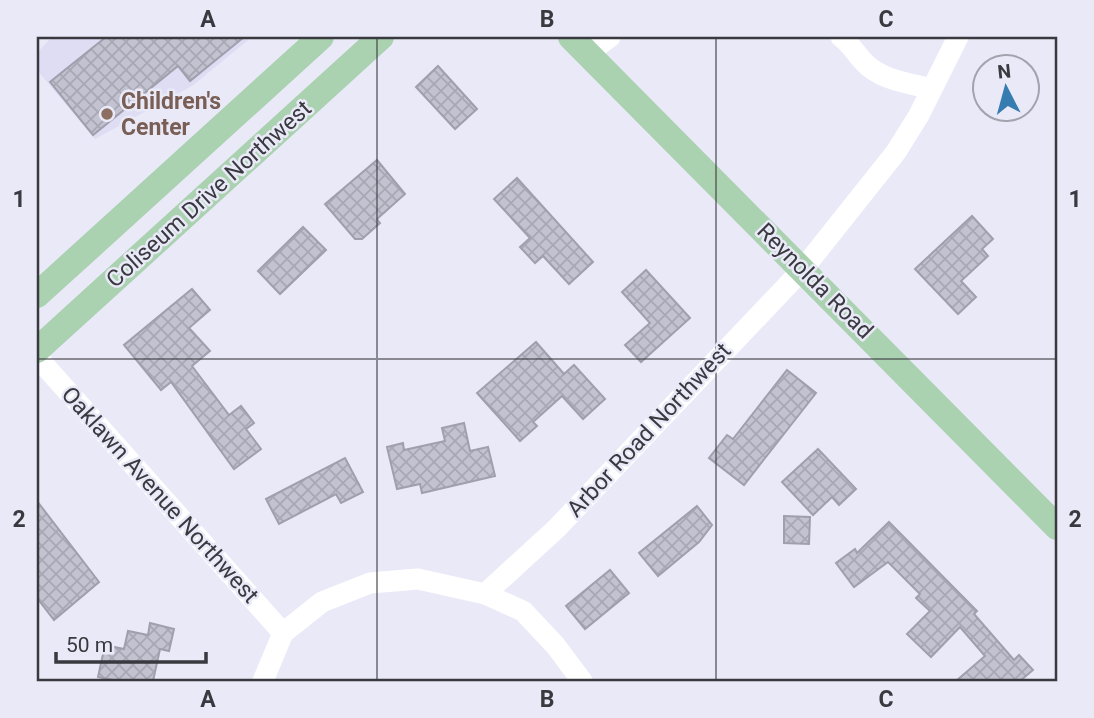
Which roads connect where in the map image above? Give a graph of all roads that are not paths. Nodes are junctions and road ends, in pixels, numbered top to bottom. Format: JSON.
{"nodes":[{"id":1,"x":321,"y":37,"type":"edge"},
{"id":2,"x":381,"y":37,"type":"edge"},
{"id":3,"x":610,"y":37,"type":"edge"},
{"id":4,"x":841,"y":37,"type":"edge"},
{"id":5,"x":958,"y":37,"type":"edge"},
{"id":6,"x":580,"y":45,"type":"edge"},
{"id":7,"x":931,"y":89,"type":"junction"},
{"id":8,"x":803,"y":269,"type":"junction"},
{"id":9,"x":37,"y":295,"type":"edge"},
{"id":10,"x":37,"y":350,"type":"edge"},
{"id":11,"x":37,"y":357,"type":"edge"},
{"id":12,"x":1057,"y":527,"type":"edge"},
{"id":13,"x":485,"y":594,"type":"junction"},
{"id":14,"x":283,"y":633,"type":"junction"},
{"id":15,"x":263,"y":681,"type":"edge"},
{"id":16,"x":582,"y":681,"type":"edge"}],
"edges":[{"from":1,"to":9,"type":"main road","name":"Coliseum Drive Northwest"},
{"from":2,"to":10,"type":"main road","name":"Coliseum Drive Northwest"},
{"from":3,"to":6,"type":"street"},
{"from":4,"to":7,"type":"street"},
{"from":5,"to":7,"type":"street","name":"Arbor Road Northwest"},
{"from":6,"to":8,"type":"main road","name":"Reynolda Road"},
{"from":7,"to":8,"type":"street","name":"Arbor Road Northwest"},
{"from":8,"to":12,"type":"main road","name":"Reynolda Road"},
{"from":8,"to":13,"type":"street","name":"Arbor Road Northwest"},
{"from":11,"to":14,"type":"street","name":"Oaklawn Avenue Northwest"},
{"from":13,"to":14,"type":"street"},
{"from":13,"to":16,"type":"street"},
{"from":14,"to":15,"type":"street"}]}
